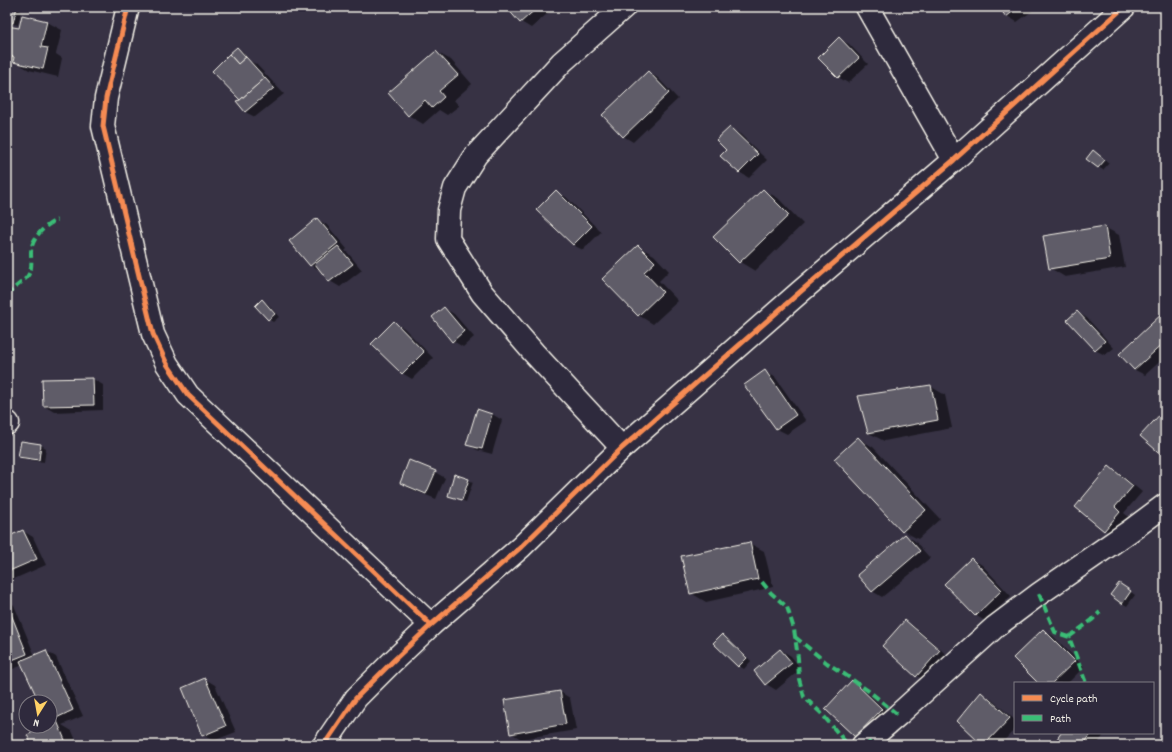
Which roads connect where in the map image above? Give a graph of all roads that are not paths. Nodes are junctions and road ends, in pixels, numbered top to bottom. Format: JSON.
{"nodes":[{"id":1,"x":128,"y":7,"type":"edge"},
{"id":2,"x":624,"y":7,"type":"edge"},
{"id":3,"x":867,"y":7,"type":"edge"},
{"id":4,"x":1124,"y":7,"type":"edge"},
{"id":5,"x":954,"y":160,"type":"junction"},
{"id":6,"x":622,"y":448,"type":"junction"},
{"id":7,"x":1165,"y":505,"type":"edge"},
{"id":8,"x":432,"y":625,"type":"junction"},
{"id":9,"x":324,"y":745,"type":"edge"},
{"id":10,"x":863,"y":745,"type":"edge"}],
"edges":[{"from":1,"to":8,"type":"street"},
{"from":2,"to":6,"type":"street"},
{"from":3,"to":5,"type":"street"},
{"from":4,"to":5,"type":"street"},
{"from":5,"to":6,"type":"street"},
{"from":6,"to":8,"type":"street"},
{"from":7,"to":10,"type":"street"},
{"from":8,"to":9,"type":"street"}]}
